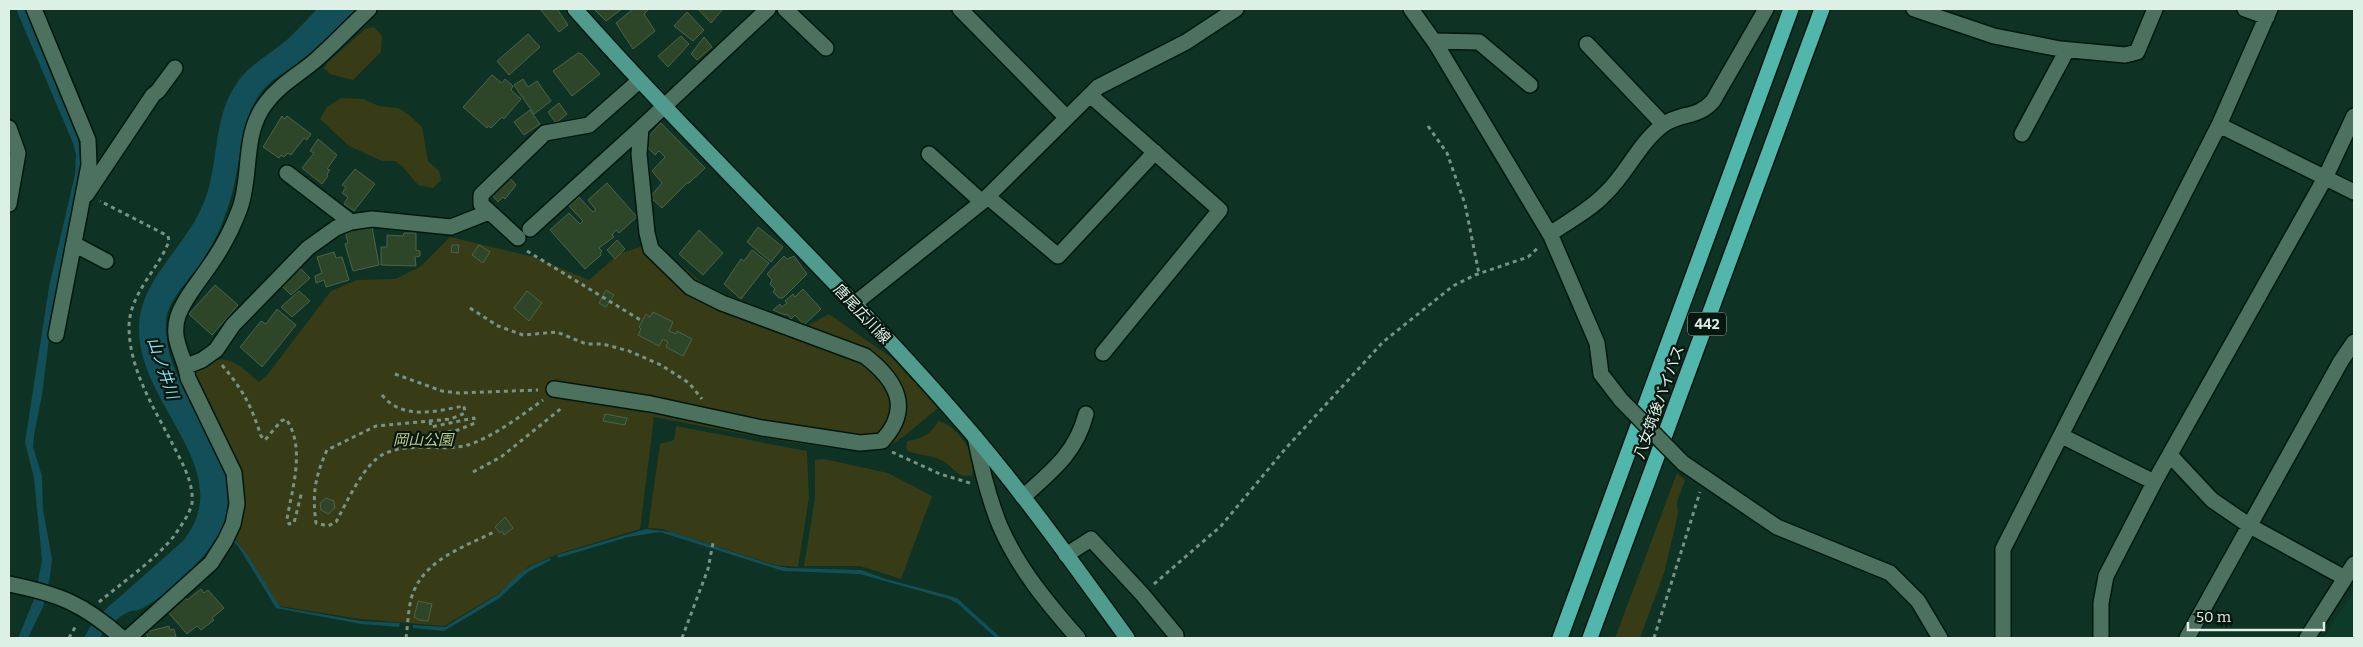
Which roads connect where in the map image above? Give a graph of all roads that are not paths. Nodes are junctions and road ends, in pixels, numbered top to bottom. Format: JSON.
{"nodes":[{"id":1,"x":34,"y":9,"type":"edge"},
{"id":2,"x":369,"y":9,"type":"edge"},
{"id":3,"x":575,"y":9,"type":"edge"},
{"id":4,"x":768,"y":9,"type":"edge"},
{"id":5,"x":786,"y":9,"type":"edge"},
{"id":6,"x":960,"y":9,"type":"edge"},
{"id":7,"x":1236,"y":9,"type":"edge"},
{"id":8,"x":1410,"y":9,"type":"edge"},
{"id":9,"x":1822,"y":9,"type":"edge"},
{"id":10,"x":1914,"y":9,"type":"edge"},
{"id":11,"x":2155,"y":9,"type":"edge"},
{"id":12,"x":2245,"y":9,"type":"edge"},
{"id":13,"x":1775,"y":10,"type":"edge"},
{"id":14,"x":2268,"y":13,"type":"edge"},
{"id":15,"x":1434,"y":41,"type":"junction"},
{"id":16,"x":1587,"y":44,"type":"dead end"},
{"id":17,"x":826,"y":48,"type":"dead end"},
{"id":18,"x":2067,"y":50,"type":"junction"},
{"id":19,"x":175,"y":68,"type":"dead end"},
{"id":20,"x":638,"y":81,"type":"junction"},
{"id":21,"x":1530,"y":85,"type":"dead end"},
{"id":22,"x":1090,"y":95,"type":"junction"},
{"id":23,"x":663,"y":107,"type":"junction"},
{"id":24,"x":2354,"y":116,"type":"edge"},
{"id":25,"x":1067,"y":118,"type":"junction"},
{"id":26,"x":1663,"y":124,"type":"junction"},
{"id":27,"x":2219,"y":125,"type":"junction"},
{"id":28,"x":9,"y":128,"type":"edge"},
{"id":29,"x":641,"y":128,"type":"junction"},
{"id":30,"x":2022,"y":134,"type":"dead end"},
{"id":31,"x":1155,"y":152,"type":"junction"},
{"id":32,"x":929,"y":154,"type":"dead end"},
{"id":33,"x":12,"y":167,"type":"edge"},
{"id":34,"x":287,"y":173,"type":"dead end"},
{"id":35,"x":2325,"y":178,"type":"junction"},
{"id":36,"x":2354,"y":192,"type":"edge"},
{"id":37,"x":84,"y":198,"type":"junction"},
{"id":38,"x":985,"y":199,"type":"junction"},
{"id":39,"x":9,"y":204,"type":"edge"},
{"id":40,"x":489,"y":212,"type":"junction"},
{"id":41,"x":351,"y":222,"type":"junction"},
{"id":42,"x":1551,"y":235,"type":"junction"},
{"id":43,"x":74,"y":244,"type":"junction"},
{"id":44,"x":106,"y":261,"type":"dead end"},
{"id":45,"x":854,"y":304,"type":"junction"},
{"id":46,"x":56,"y":334,"type":"dead end"},
{"id":47,"x":2354,"y":342,"type":"edge"},
{"id":48,"x":1103,"y":353,"type":"dead end"},
{"id":49,"x":187,"y":366,"type":"junction"},
{"id":50,"x":556,"y":389,"type":"road end"},
{"id":51,"x":1086,"y":414,"type":"dead end"},
{"id":52,"x":2062,"y":436,"type":"junction"},
{"id":53,"x":975,"y":437,"type":"junction"},
{"id":54,"x":2170,"y":455,"type":"junction"},
{"id":55,"x":2154,"y":482,"type":"junction"},
{"id":56,"x":1023,"y":497,"type":"junction"},
{"id":57,"x":2250,"y":526,"type":"junction"},
{"id":58,"x":1066,"y":555,"type":"junction"},
{"id":59,"x":2354,"y":564,"type":"edge"},
{"id":60,"x":2345,"y":578,"type":"junction"},
{"id":61,"x":9,"y":584,"type":"edge"},
{"id":62,"x":124,"y":638,"type":"edge"},
{"id":63,"x":1078,"y":638,"type":"edge"},
{"id":64,"x":1127,"y":638,"type":"edge"},
{"id":65,"x":1176,"y":638,"type":"edge"},
{"id":66,"x":1560,"y":638,"type":"edge"},
{"id":67,"x":1590,"y":638,"type":"edge"},
{"id":68,"x":1940,"y":638,"type":"edge"},
{"id":69,"x":2003,"y":638,"type":"edge"},
{"id":70,"x":2101,"y":638,"type":"edge"},
{"id":71,"x":2188,"y":638,"type":"edge"},
{"id":72,"x":2307,"y":638,"type":"edge"}],
"edges":[{"from":1,"to":37,"type":"street"},
{"from":2,"to":49,"type":"street"},
{"from":3,"to":20,"type":"main road","name":"唐尾広川線"},
{"from":4,"to":23,"type":"street"},
{"from":5,"to":17,"type":"street"},
{"from":6,"to":25,"type":"street"},
{"from":7,"to":22,"type":"street"},
{"from":8,"to":15,"type":"street"},
{"from":9,"to":67,"type":"highway","name":"八女筑後バイパス","number":"442"},
{"from":10,"to":18,"type":"street"},
{"from":11,"to":18,"type":"street"},
{"from":12,"to":14,"type":"street"},
{"from":13,"to":26,"type":"street"},
{"from":13,"to":66,"type":"highway","name":"八女筑後バイパス","number":"442"},
{"from":14,"to":27,"type":"street"},
{"from":15,"to":21,"type":"street"},
{"from":15,"to":42,"type":"street"},
{"from":16,"to":26,"type":"street"},
{"from":18,"to":30,"type":"street"},
{"from":19,"to":37,"type":"street"},
{"from":20,"to":23,"type":"main road","name":"唐尾広川線"},
{"from":20,"to":40,"type":"street"},
{"from":22,"to":25,"type":"street"},
{"from":22,"to":31,"type":"street"},
{"from":23,"to":29,"type":"street"},
{"from":23,"to":45,"type":"main road","name":"唐尾広川線"},
{"from":24,"to":35,"type":"street"},
{"from":25,"to":38,"type":"street"},
{"from":26,"to":42,"type":"street"},
{"from":27,"to":35,"type":"street"},
{"from":27,"to":52,"type":"street"},
{"from":28,"to":33,"type":"street"},
{"from":29,"to":40,"type":"street"},
{"from":29,"to":50,"type":"street"},
{"from":31,"to":38,"type":"street"},
{"from":31,"to":48,"type":"street"},
{"from":32,"to":38,"type":"street"},
{"from":33,"to":39,"type":"street"},
{"from":34,"to":41,"type":"street"},
{"from":35,"to":36,"type":"street"},
{"from":35,"to":54,"type":"street"},
{"from":37,"to":43,"type":"street"},
{"from":38,"to":45,"type":"street"},
{"from":40,"to":41,"type":"street"},
{"from":41,"to":49,"type":"street"},
{"from":42,"to":68,"type":"street","bridge":true},
{"from":43,"to":44,"type":"street"},
{"from":43,"to":46,"type":"street"},
{"from":45,"to":53,"type":"main road","name":"唐尾広川線"},
{"from":47,"to":57,"type":"street"},
{"from":49,"to":62,"type":"street"},
{"from":51,"to":56,"type":"street"},
{"from":52,"to":55,"type":"street"},
{"from":52,"to":69,"type":"street"},
{"from":53,"to":56,"type":"main road","name":"唐尾広川線"},
{"from":53,"to":63,"type":"street"},
{"from":54,"to":55,"type":"street"},
{"from":54,"to":57,"type":"street"},
{"from":55,"to":70,"type":"street"},
{"from":56,"to":58,"type":"main road","name":"唐尾広川線"},
{"from":57,"to":60,"type":"street"},
{"from":57,"to":71,"type":"street"},
{"from":58,"to":64,"type":"main road","name":"唐尾広川線"},
{"from":58,"to":65,"type":"street"},
{"from":59,"to":60,"type":"street"},
{"from":60,"to":72,"type":"street"},
{"from":61,"to":62,"type":"street"}]}
